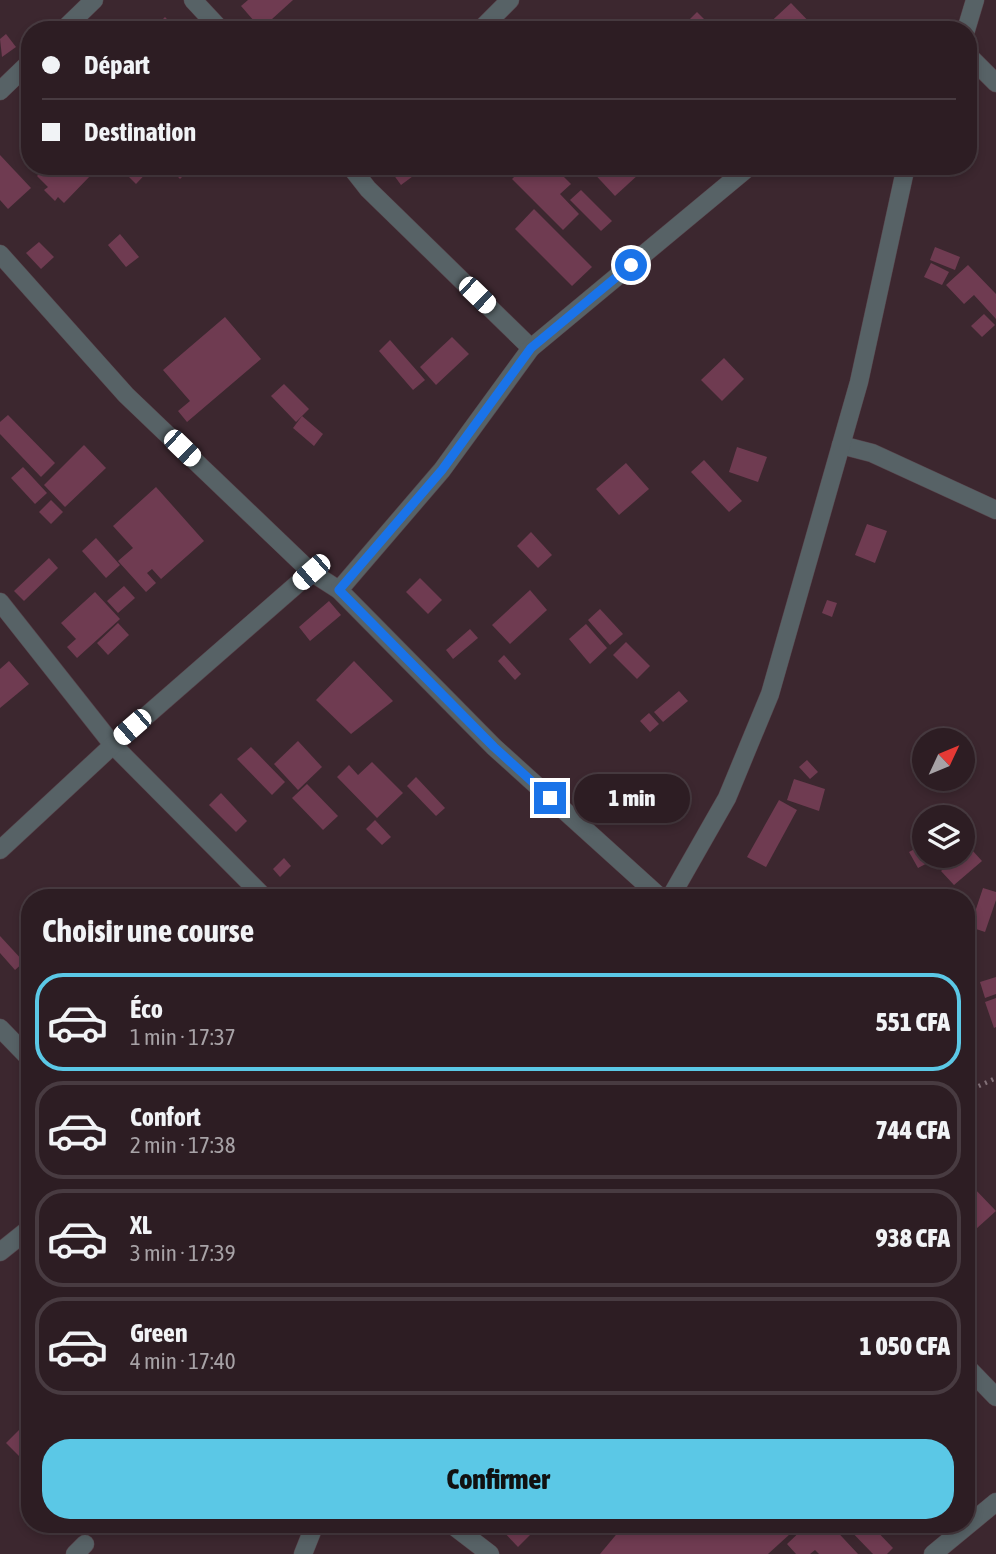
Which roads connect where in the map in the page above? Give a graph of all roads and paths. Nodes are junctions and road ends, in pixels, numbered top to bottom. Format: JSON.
{"nodes":[{"id":1,"x":94,"y":0,"type":"edge"},
{"id":2,"x":192,"y":0,"type":"edge"},
{"id":3,"x":510,"y":0,"type":"edge"},
{"id":4,"x":975,"y":0,"type":"edge"},
{"id":5,"x":72,"y":21,"type":"edge"},
{"id":6,"x":212,"y":21,"type":"edge"},
{"id":7,"x":489,"y":21,"type":"edge"},
{"id":8,"x":969,"y":21,"type":"edge"},
{"id":9,"x":977,"y":64,"type":"edge"},
{"id":10,"x":21,"y":71,"type":"edge"},
{"id":11,"x":996,"y":83,"type":"edge"},
{"id":12,"x":0,"y":91,"type":"edge"},
{"id":13,"x":357,"y":175,"type":"edge"},
{"id":14,"x":739,"y":175,"type":"edge"},
{"id":15,"x":904,"y":175,"type":"edge"},
{"id":16,"x":0,"y":254,"type":"edge"},
{"id":17,"x":531,"y":348,"type":"junction"},
{"id":18,"x":841,"y":445,"type":"junction"},
{"id":19,"x":996,"y":510,"type":"edge"},
{"id":20,"x":311,"y":572,"type":"junction"},
{"id":21,"x":339,"y":590,"type":"junction"},
{"id":22,"x":0,"y":602,"type":"edge"},
{"id":23,"x":113,"y":745,"type":"junction"},
{"id":24,"x":0,"y":850,"type":"edge"},
{"id":25,"x":255,"y":889,"type":"edge"},
{"id":26,"x":651,"y":889,"type":"edge"},
{"id":27,"x":675,"y":889,"type":"edge"},
{"id":28,"x":0,"y":1028,"type":"edge"},
{"id":29,"x":21,"y":1050,"type":"edge"},
{"id":30,"x":996,"y":1078,"type":"edge"},
{"id":31,"x":975,"y":1088,"type":"edge"},
{"id":32,"x":21,"y":1235,"type":"edge"},
{"id":33,"x":0,"y":1252,"type":"edge"},
{"id":34,"x":975,"y":1375,"type":"edge"},
{"id":35,"x":996,"y":1397,"type":"edge"},
{"id":36,"x":996,"y":1502,"type":"edge"},
{"id":37,"x":975,"y":1519,"type":"edge"},
{"id":38,"x":311,"y":1533,"type":"edge"},
{"id":39,"x":463,"y":1533,"type":"edge"},
{"id":40,"x":958,"y":1533,"type":"edge"},
{"id":41,"x":303,"y":1554,"type":"edge"},
{"id":42,"x":490,"y":1554,"type":"edge"},
{"id":43,"x":933,"y":1554,"type":"edge"}],
"edges":[{"from":1,"to":5,"type":"street"},
{"from":2,"to":6,"type":"street"},
{"from":3,"to":7,"type":"street"},
{"from":4,"to":8,"type":"street"},
{"from":9,"to":11,"type":"street"},
{"from":10,"to":12,"type":"street"},
{"from":13,"to":17,"type":"street"},
{"from":14,"to":17,"type":"street"},
{"from":15,"to":18,"type":"street"},
{"from":16,"to":20,"type":"street"},
{"from":17,"to":21,"type":"street"},
{"from":18,"to":19,"type":"street"},
{"from":18,"to":27,"type":"street"},
{"from":20,"to":21,"type":"street"},
{"from":20,"to":23,"type":"street"},
{"from":21,"to":26,"type":"street"},
{"from":22,"to":23,"type":"street"},
{"from":23,"to":24,"type":"street"},
{"from":23,"to":25,"type":"street"},
{"from":28,"to":29,"type":"street"},
{"from":30,"to":31,"type":"path"},
{"from":32,"to":33,"type":"street"},
{"from":34,"to":35,"type":"street"},
{"from":36,"to":37,"type":"street"},
{"from":38,"to":41,"type":"street"},
{"from":39,"to":42,"type":"street"},
{"from":40,"to":43,"type":"street"}]}
